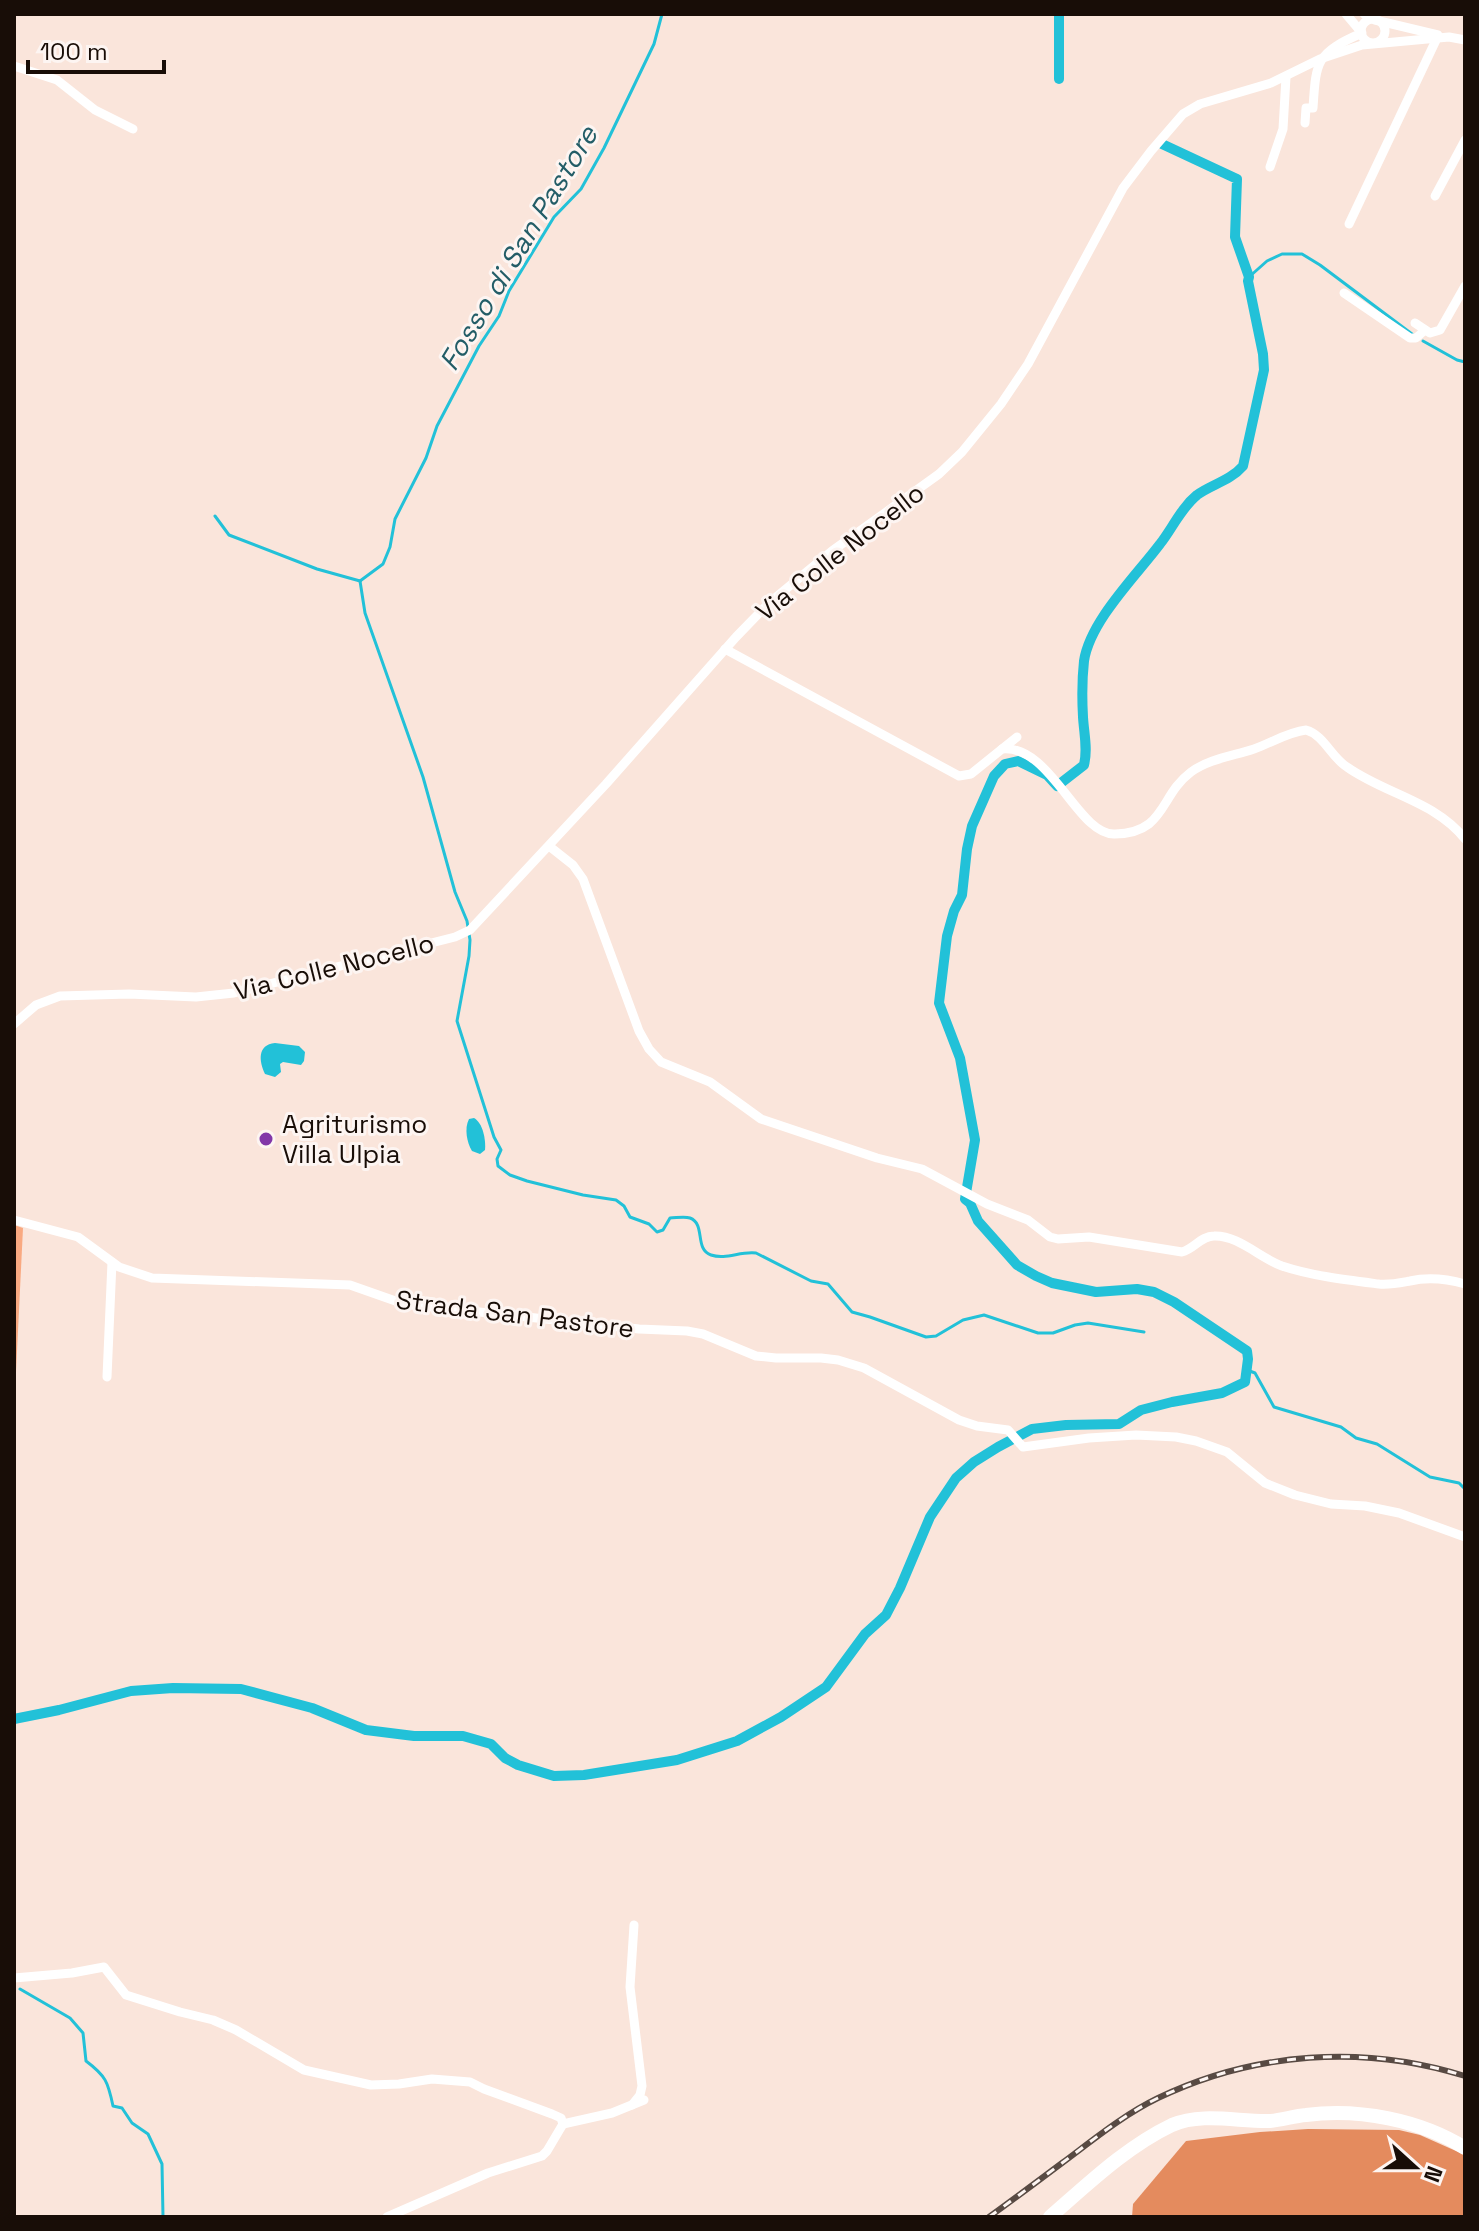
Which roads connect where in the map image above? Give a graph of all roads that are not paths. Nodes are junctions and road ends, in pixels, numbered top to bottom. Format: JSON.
{"nodes":[{"id":1,"x":1346,"y":14,"type":"edge"},
{"id":2,"x":1368,"y":16,"type":"edge"},
{"id":3,"x":1362,"y":33,"type":"junction"},
{"id":4,"x":1449,"y":37,"type":"junction"},
{"id":5,"x":1437,"y":38,"type":"junction"},
{"id":6,"x":1465,"y":40,"type":"edge"},
{"id":7,"x":1377,"y":43,"type":"junction"},
{"id":8,"x":1320,"y":59,"type":"junction"},
{"id":9,"x":14,"y":66,"type":"edge"},
{"id":10,"x":1286,"y":77,"type":"junction"},
{"id":11,"x":1305,"y":123,"type":"dead end"},
{"id":12,"x":133,"y":129,"type":"dead end"},
{"id":13,"x":1465,"y":140,"type":"edge"},
{"id":14,"x":1270,"y":167,"type":"dead end"},
{"id":15,"x":1435,"y":196,"type":"dead end"},
{"id":16,"x":1349,"y":224,"type":"dead end"},
{"id":17,"x":1465,"y":286,"type":"edge"},
{"id":18,"x":1344,"y":293,"type":"dead end"},
{"id":19,"x":1415,"y":323,"type":"dead end"},
{"id":20,"x":1425,"y":330,"type":"junction"},
{"id":21,"x":725,"y":649,"type":"junction"},
{"id":22,"x":1017,"y":737,"type":"dead end"},
{"id":23,"x":1002,"y":749,"type":"junction"},
{"id":24,"x":1465,"y":839,"type":"edge"},
{"id":25,"x":549,"y":846,"type":"junction"},
{"id":26,"x":14,"y":1024,"type":"edge"},
{"id":27,"x":14,"y":1220,"type":"edge"},
{"id":28,"x":112,"y":1262,"type":"junction"},
{"id":29,"x":1465,"y":1284,"type":"edge"},
{"id":30,"x":107,"y":1377,"type":"dead end"},
{"id":31,"x":1465,"y":1537,"type":"edge"},
{"id":32,"x":634,"y":1925,"type":"dead end"},
{"id":33,"x":14,"y":1978,"type":"edge"},
{"id":34,"x":644,"y":2100,"type":"dead end"},
{"id":35,"x":632,"y":2105,"type":"junction"},
{"id":36,"x":563,"y":2124,"type":"junction"},
{"id":37,"x":1465,"y":2148,"type":"edge"},
{"id":38,"x":387,"y":2217,"type":"edge"},
{"id":39,"x":1050,"y":2217,"type":"edge"}],
"edges":[{"from":1,"to":3,"type":"street"},
{"from":2,"to":3,"type":"street"},
{"from":2,"to":4,"type":"street"},
{"from":2,"to":7,"type":"street"},
{"from":3,"to":7,"type":"street"},
{"from":3,"to":8,"type":"street"},
{"from":4,"to":5,"type":"street","name":"Via Colle Nocello"},
{"from":4,"to":6,"type":"street","name":"Via Colle Nocello"},
{"from":5,"to":7,"type":"street","name":"Via Colle Nocello"},
{"from":5,"to":16,"type":"street"},
{"from":7,"to":8,"type":"street","name":"Via Colle Nocello"},
{"from":8,"to":10,"type":"street","name":"Via Colle Nocello"},
{"from":8,"to":11,"type":"street"},
{"from":9,"to":12,"type":"street"},
{"from":10,"to":14,"type":"street"},
{"from":10,"to":21,"type":"street","name":"Via Colle Nocello"},
{"from":13,"to":15,"type":"street"},
{"from":17,"to":20,"type":"street"},
{"from":18,"to":20,"type":"street"},
{"from":19,"to":20,"type":"street"},
{"from":21,"to":23,"type":"street"},
{"from":21,"to":25,"type":"street","name":"Via Colle Nocello"},
{"from":22,"to":23,"type":"street"},
{"from":23,"to":24,"type":"street"},
{"from":25,"to":26,"type":"street","name":"Via Colle Nocello"},
{"from":25,"to":29,"type":"street"},
{"from":27,"to":28,"type":"street","name":"Strada San Pastore"},
{"from":28,"to":30,"type":"street"},
{"from":28,"to":31,"type":"street","name":"Strada San Pastore"},
{"from":32,"to":35,"type":"street"},
{"from":33,"to":36,"type":"street"},
{"from":34,"to":35,"type":"street"},
{"from":35,"to":36,"type":"street"},
{"from":36,"to":38,"type":"street"},
{"from":37,"to":39,"type":"main road"}]}
